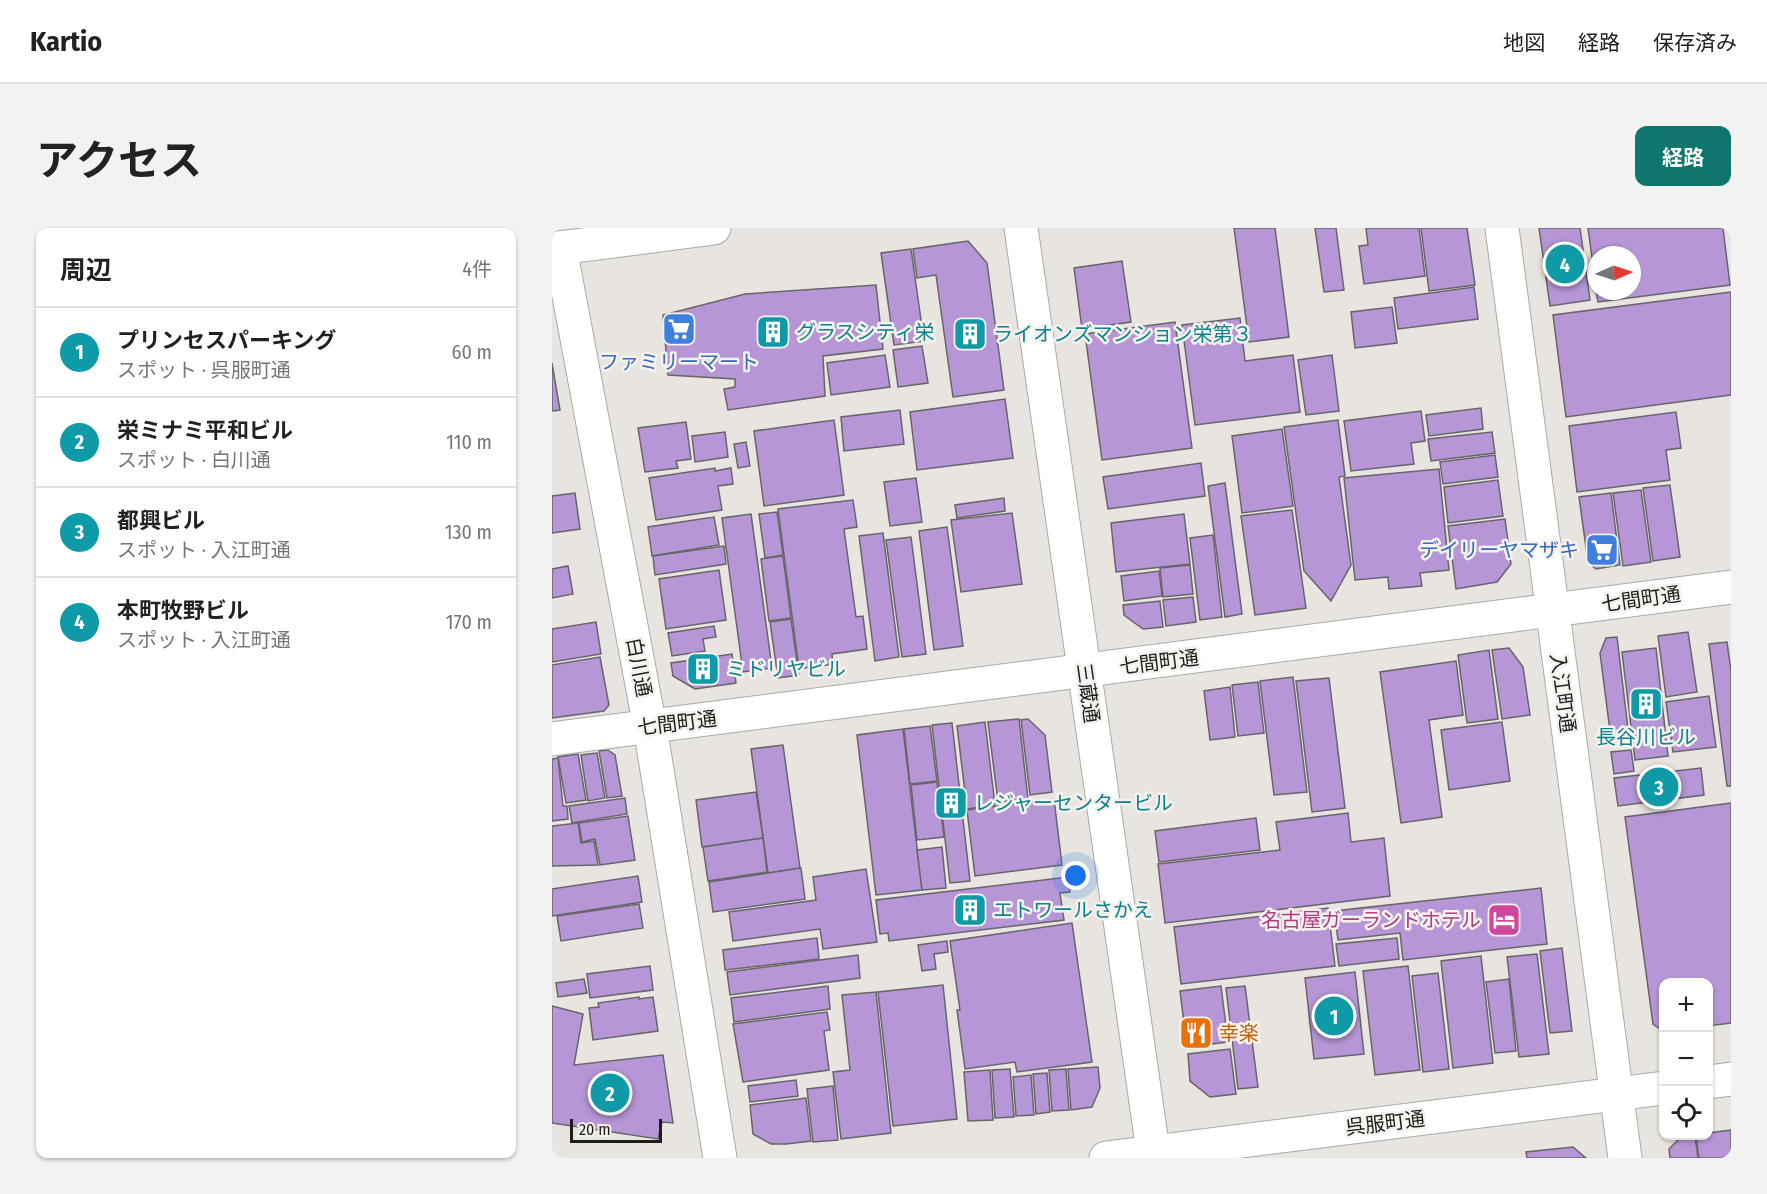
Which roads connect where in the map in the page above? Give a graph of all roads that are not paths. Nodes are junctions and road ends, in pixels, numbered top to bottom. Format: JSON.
{"nodes":[{"id":1,"x":714,"y":228,"type":"edge"},
{"id":2,"x":1022,"y":228,"type":"edge"},
{"id":3,"x":1502,"y":228,"type":"edge"},
{"id":4,"x":556,"y":249,"type":"edge"},
{"id":5,"x":1731,"y":587,"type":"edge"},
{"id":6,"x":1552,"y":611,"type":"junction"},
{"id":7,"x":1085,"y":671,"type":"junction"},
{"id":8,"x":650,"y":727,"type":"junction"},
{"id":9,"x":552,"y":739,"type":"edge"},
{"id":10,"x":1731,"y":1079,"type":"edge"},
{"id":11,"x":1713,"y":1081,"type":"edge"},
{"id":12,"x":1659,"y":1089,"type":"edge"},
{"id":13,"x":1616,"y":1094,"type":"junction"},
{"id":14,"x":1154,"y":1155,"type":"edge"},
{"id":15,"x":720,"y":1158,"type":"edge"},
{"id":16,"x":1106,"y":1158,"type":"edge"},
{"id":17,"x":1625,"y":1158,"type":"edge"}],
"edges":[{"from":1,"to":4,"type":"street"},
{"from":2,"to":7,"type":"street","name":"三蔵通"},
{"from":3,"to":6,"type":"street","name":"入江町通"},
{"from":4,"to":8,"type":"street","name":"白川通"},
{"from":5,"to":6,"type":"street","name":"七間町通"},
{"from":6,"to":7,"type":"street","name":"七間町通"},
{"from":6,"to":13,"type":"street","name":"入江町通"},
{"from":7,"to":8,"type":"street","name":"七間町通"},
{"from":7,"to":14,"type":"street","name":"三蔵通"},
{"from":8,"to":9,"type":"street","name":"七間町通"},
{"from":8,"to":15,"type":"street","name":"白川通"},
{"from":10,"to":11,"type":"street"},
{"from":12,"to":13,"type":"street","name":"呉服町通"},
{"from":13,"to":14,"type":"street","name":"呉服町通"},
{"from":13,"to":17,"type":"street","name":"入江町通"},
{"from":14,"to":16,"type":"street","name":"呉服町通"}]}
